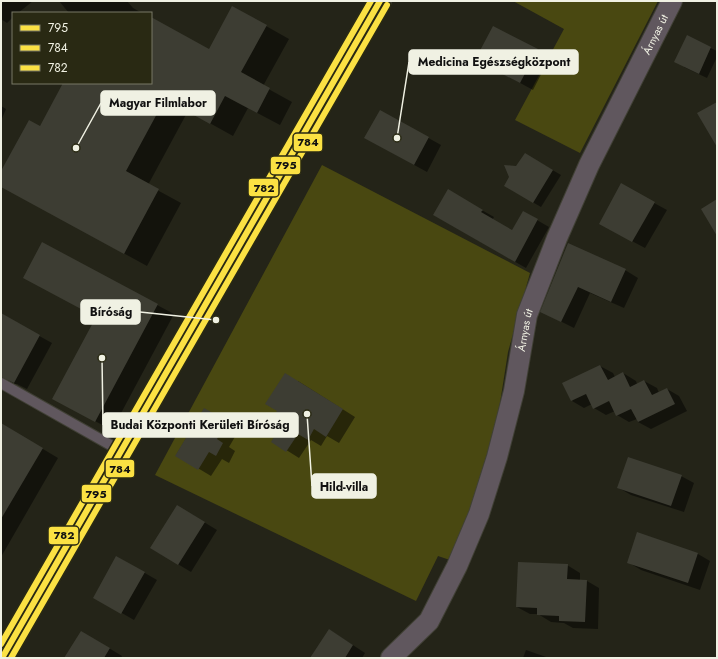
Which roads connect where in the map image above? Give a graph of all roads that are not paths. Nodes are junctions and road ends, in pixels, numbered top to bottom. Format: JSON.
{"nodes":[{"id":1,"x":380,"y":1,"type":"edge"},
{"id":2,"x":672,"y":1,"type":"edge"},
{"id":3,"x":1,"y":383,"type":"edge"},
{"id":4,"x":121,"y":451,"type":"junction"},
{"id":5,"x":2,"y":658,"type":"edge"},
{"id":6,"x":391,"y":658,"type":"edge"}],
"edges":[{"from":1,"to":4,"type":"main road"},
{"from":2,"to":6,"type":"street","name":"Árnyas út"},
{"from":3,"to":4,"type":"lane"},
{"from":4,"to":5,"type":"main road"}]}
